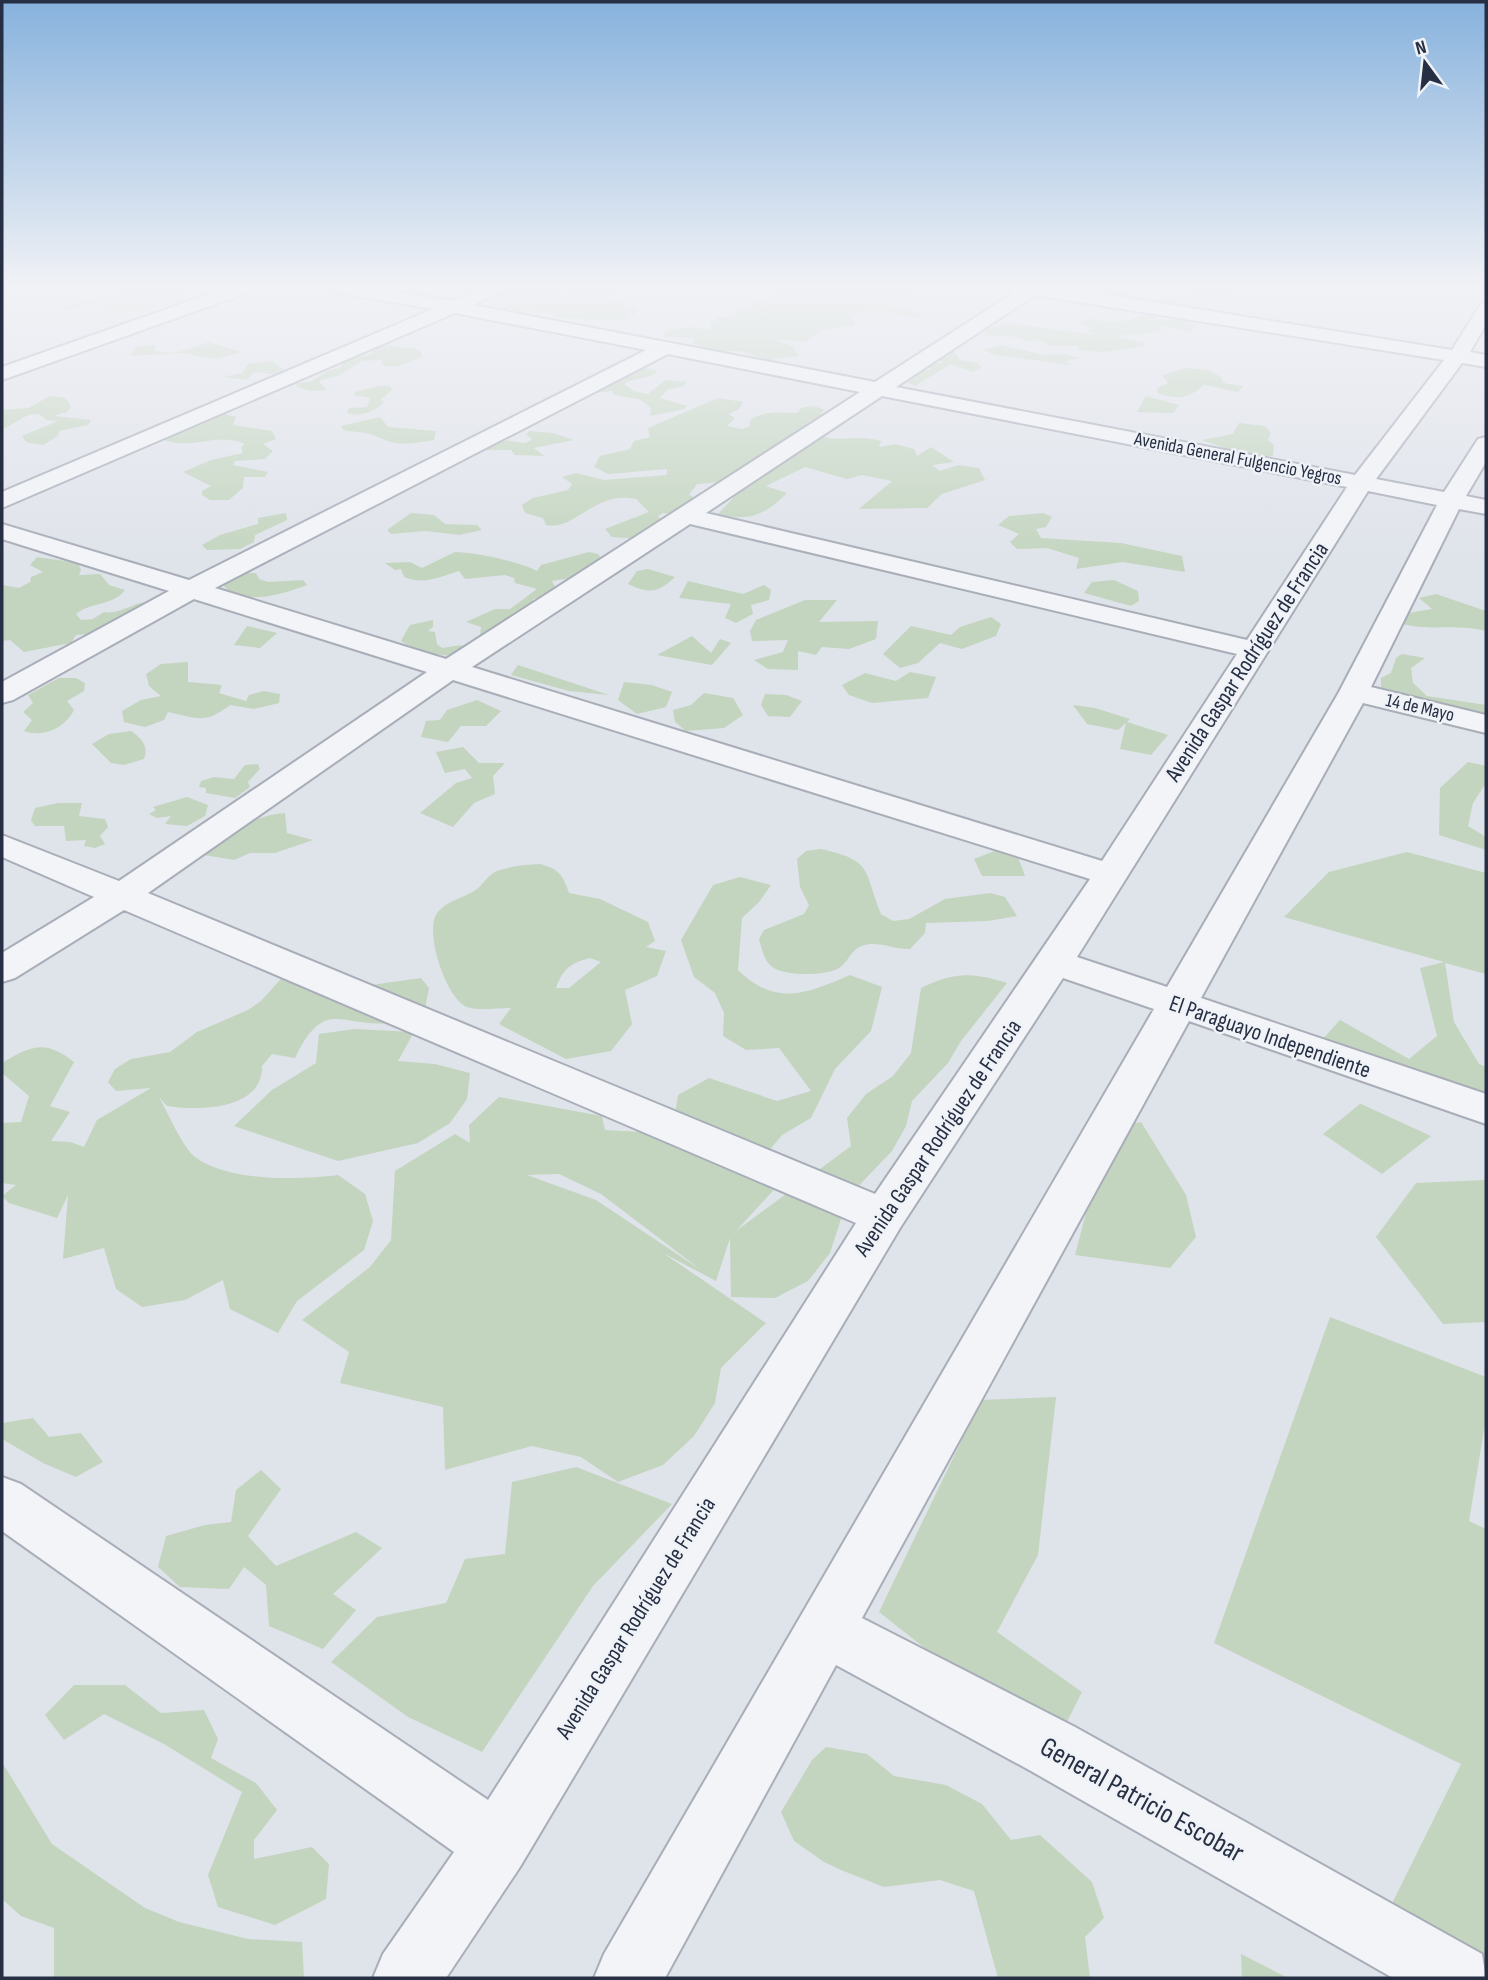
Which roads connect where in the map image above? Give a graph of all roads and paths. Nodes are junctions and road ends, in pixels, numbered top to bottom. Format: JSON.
{"nodes":[{"id":1,"x":289,"y":377,"type":"edge"},
{"id":2,"x":607,"y":377,"type":"edge"},
{"id":3,"x":818,"y":377,"type":"edge"},
{"id":4,"x":895,"y":377,"type":"edge"},
{"id":5,"x":1456,"y":377,"type":"edge"},
{"id":6,"x":878,"y":389,"type":"junction"},
{"id":7,"x":1486,"y":444,"type":"edge"},
{"id":8,"x":1361,"y":483,"type":"junction"},
{"id":9,"x":2,"y":501,"type":"edge"},
{"id":10,"x":1469,"y":504,"type":"edge"},
{"id":11,"x":684,"y":515,"type":"junction"},
{"id":12,"x":2,"y":531,"type":"edge"},
{"id":13,"x":191,"y":590,"type":"junction"},
{"id":14,"x":1255,"y":650,"type":"junction"},
{"id":15,"x":449,"y":670,"type":"junction"},
{"id":16,"x":1354,"y":692,"type":"junction"},
{"id":17,"x":2,"y":694,"type":"edge"},
{"id":18,"x":1486,"y":724,"type":"edge"},
{"id":19,"x":2,"y":845,"type":"edge"},
{"id":20,"x":1112,"y":875,"type":"junction"},
{"id":21,"x":122,"y":895,"type":"junction"},
{"id":22,"x":1055,"y":962,"type":"junction"},
{"id":23,"x":2,"y":970,"type":"edge"},
{"id":24,"x":1178,"y":1006,"type":"junction"},
{"id":25,"x":1486,"y":1109,"type":"edge"},
{"id":26,"x":884,"y":1216,"type":"junction"},
{"id":27,"x":2,"y":1501,"type":"edge"},
{"id":28,"x":823,"y":1629,"type":"junction"},
{"id":29,"x":497,"y":1843,"type":"junction"},
{"id":30,"x":407,"y":1978,"type":"edge"},
{"id":31,"x":628,"y":1978,"type":"edge"},
{"id":32,"x":1458,"y":1978,"type":"edge"}],
"edges":[{"from":1,"to":9,"type":"street"},
{"from":2,"to":13,"type":"street"},
{"from":3,"to":6,"type":"street","name":"Avenida General Fulgencio Yegros"},
{"from":4,"to":6,"type":"street"},
{"from":5,"to":8,"type":"street","name":"Avenida Gaspar Rodríguez de Francia"},
{"from":6,"to":8,"type":"street","name":"Avenida General Fulgencio Yegros"},
{"from":6,"to":11,"type":"street"},
{"from":7,"to":10,"type":"street"},
{"from":8,"to":10,"type":"street","name":"Avenida General Fulgencio Yegros"},
{"from":8,"to":14,"type":"street","name":"Avenida Gaspar Rodríguez de Francia"},
{"from":10,"to":16,"type":"street"},
{"from":11,"to":14,"type":"street"},
{"from":11,"to":15,"type":"street"},
{"from":12,"to":13,"type":"street"},
{"from":13,"to":15,"type":"street"},
{"from":13,"to":17,"type":"street"},
{"from":14,"to":20,"type":"street","name":"Avenida Gaspar Rodríguez de Francia"},
{"from":15,"to":20,"type":"street"},
{"from":15,"to":21,"type":"street"},
{"from":16,"to":18,"type":"street","name":"14 de Mayo"},
{"from":16,"to":24,"type":"street"},
{"from":19,"to":21,"type":"street"},
{"from":20,"to":22,"type":"street","name":"Avenida Gaspar Rodríguez de Francia"},
{"from":21,"to":23,"type":"street"},
{"from":21,"to":26,"type":"street"},
{"from":22,"to":24,"type":"street","name":"El Paraguayo Independiente"},
{"from":22,"to":26,"type":"street","name":"Avenida Gaspar Rodríguez de Francia"},
{"from":24,"to":25,"type":"street","name":"El Paraguayo Independiente"},
{"from":24,"to":28,"type":"street"},
{"from":26,"to":29,"type":"street","name":"Avenida Gaspar Rodríguez de Francia"},
{"from":27,"to":29,"type":"street"},
{"from":28,"to":31,"type":"street"},
{"from":28,"to":32,"type":"street","name":"General Patricio Escobar"},
{"from":29,"to":30,"type":"street","name":"Avenida Gaspar Rodríguez de Francia"}]}
